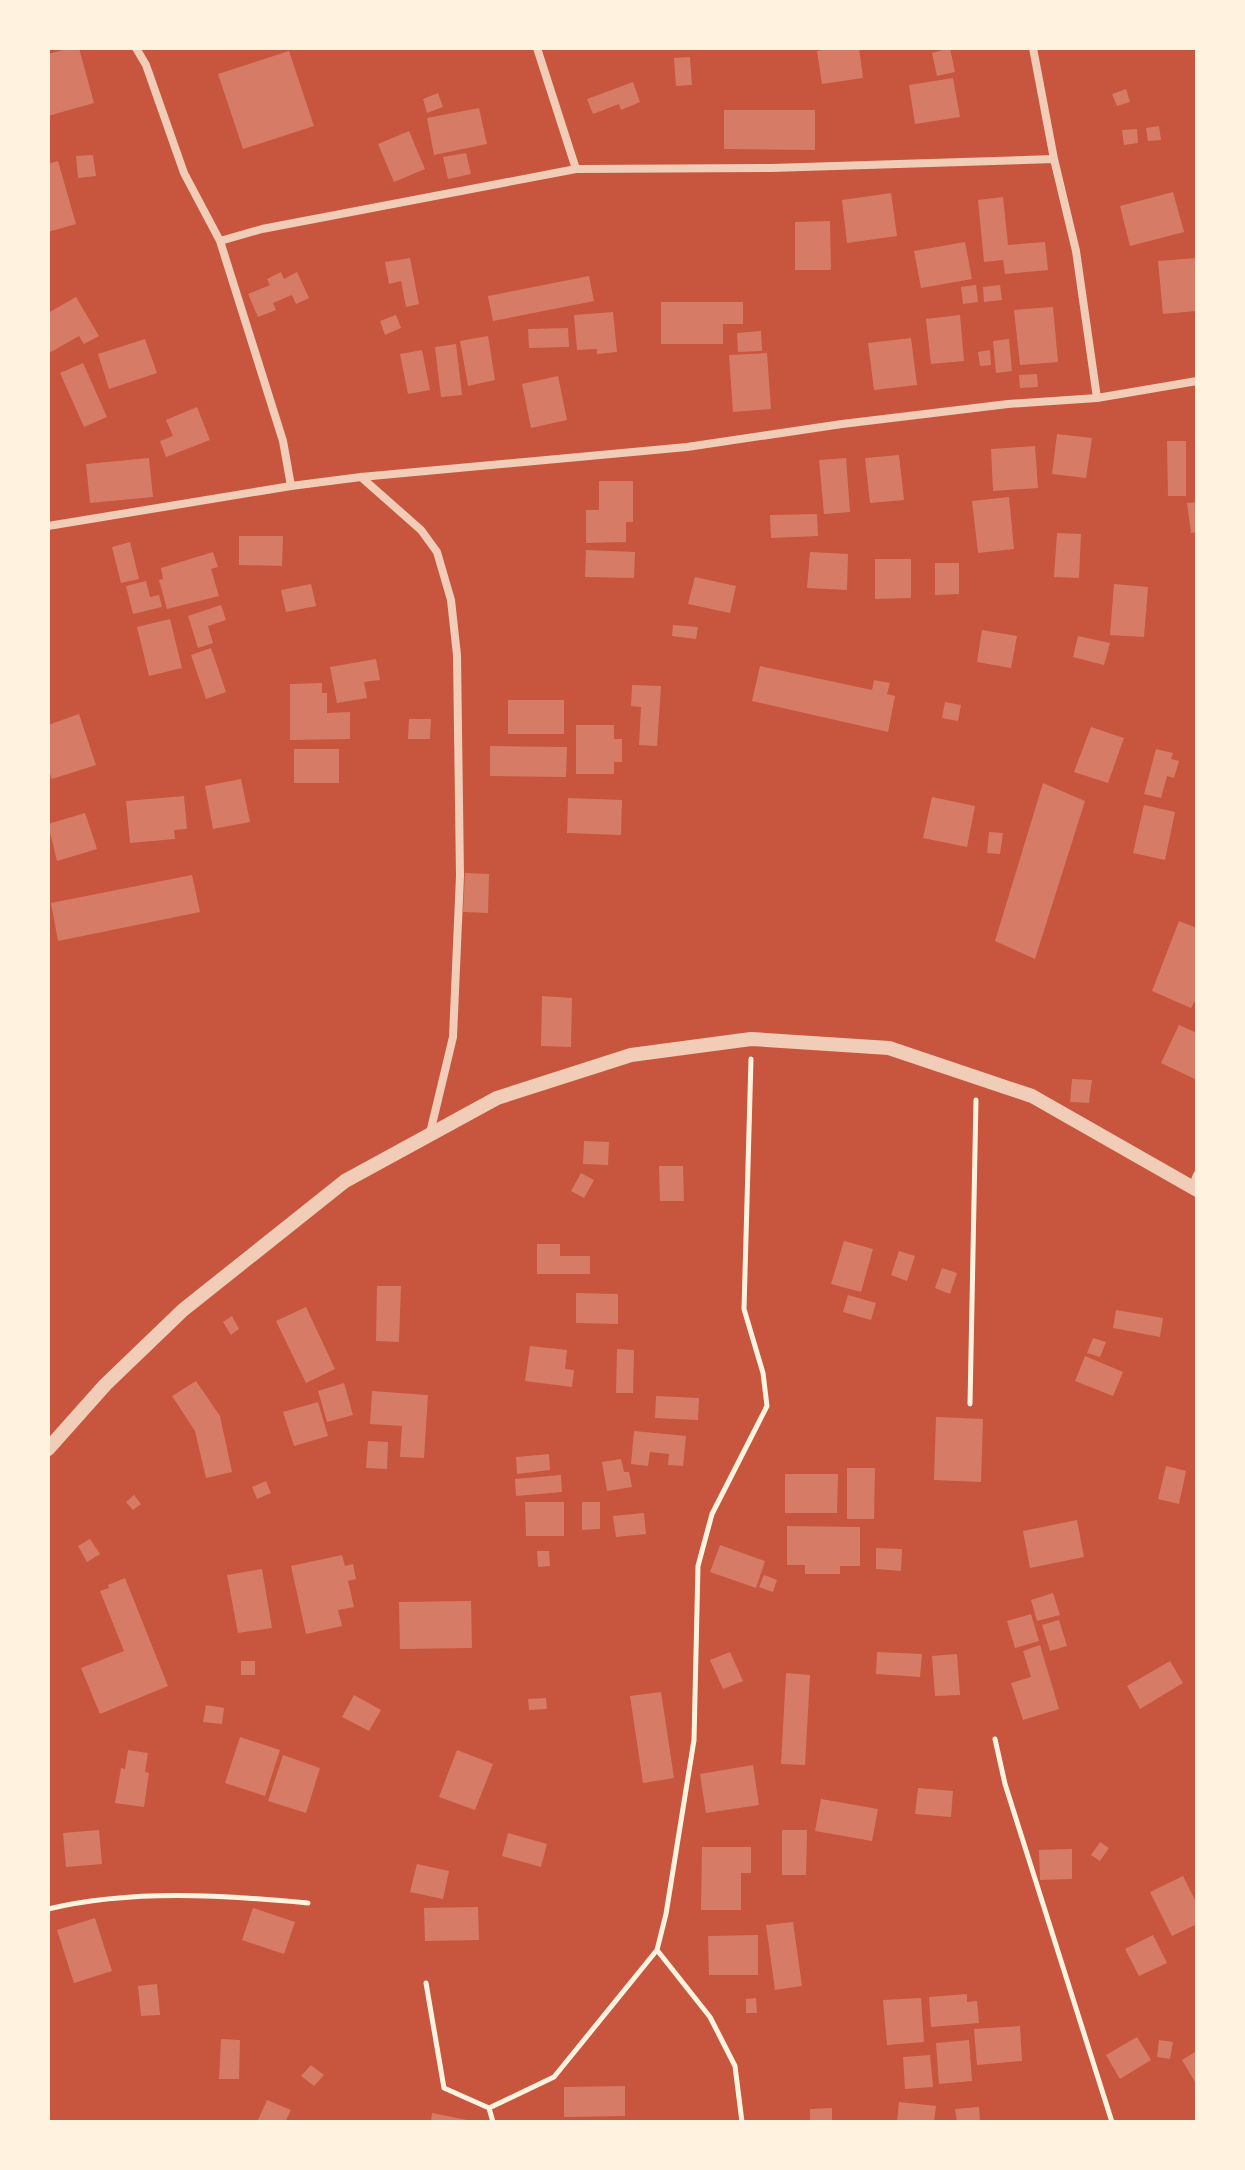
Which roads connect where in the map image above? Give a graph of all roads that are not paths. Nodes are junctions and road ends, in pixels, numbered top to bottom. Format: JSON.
{"nodes":[{"id":1,"x":136,"y":48,"type":"edge"},
{"id":2,"x":537,"y":48,"type":"edge"},
{"id":3,"x":1033,"y":48,"type":"edge"},
{"id":4,"x":1054,"y":159,"type":"junction"},
{"id":5,"x":576,"y":169,"type":"junction"},
{"id":6,"x":220,"y":241,"type":"junction"},
{"id":7,"x":1197,"y":381,"type":"edge"},
{"id":8,"x":1097,"y":398,"type":"junction"},
{"id":9,"x":361,"y":477,"type":"junction"},
{"id":10,"x":291,"y":486,"type":"junction"},
{"id":11,"x":48,"y":526,"type":"edge"},
{"id":12,"x":430,"y":1134,"type":"junction"},
{"id":13,"x":1195,"y":1184,"type":"edge"},
{"id":14,"x":48,"y":1449,"type":"edge"}],
"edges":[{"from":1,"to":6,"type":"street"},
{"from":2,"to":5,"type":"street"},
{"from":3,"to":4,"type":"street"},
{"from":4,"to":5,"type":"street"},
{"from":4,"to":8,"type":"street"},
{"from":5,"to":6,"type":"street"},
{"from":6,"to":10,"type":"street"},
{"from":7,"to":8,"type":"street"},
{"from":8,"to":9,"type":"street"},
{"from":9,"to":10,"type":"street"},
{"from":9,"to":12,"type":"street"},
{"from":10,"to":11,"type":"street"},
{"from":12,"to":13,"type":"street"},
{"from":12,"to":14,"type":"street"}]}
